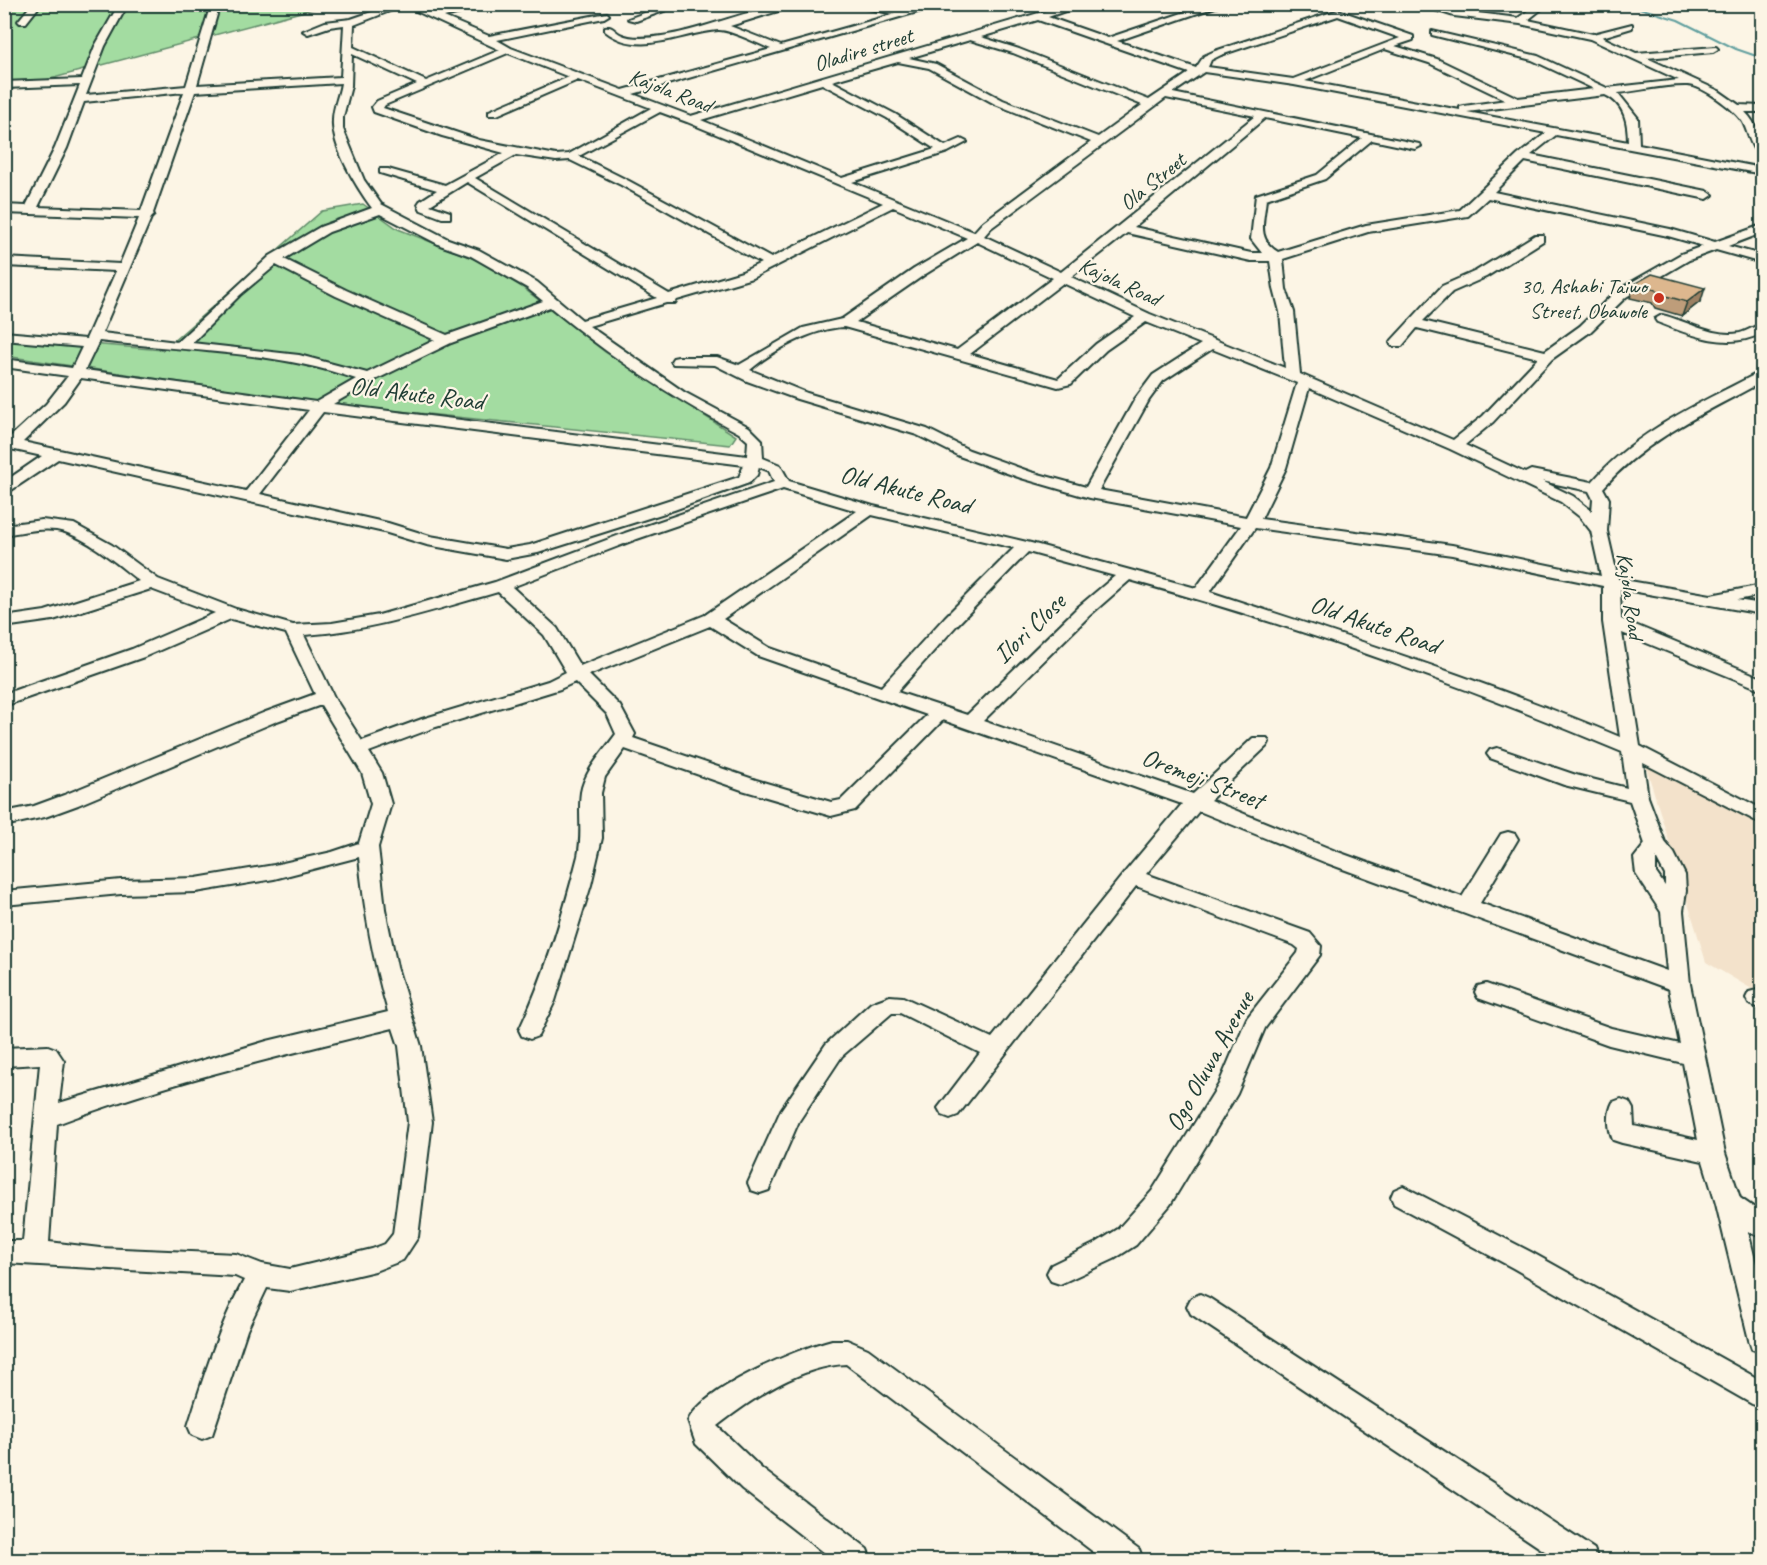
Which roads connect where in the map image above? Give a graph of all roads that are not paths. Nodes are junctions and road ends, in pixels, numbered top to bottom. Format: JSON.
{"nodes":[{"id":1,"x":37,"y":4,"type":"edge"},
{"id":2,"x":124,"y":4,"type":"edge"},
{"id":3,"x":216,"y":4,"type":"edge"},
{"id":4,"x":382,"y":4,"type":"edge"},
{"id":5,"x":405,"y":4,"type":"edge"},
{"id":6,"x":493,"y":4,"type":"edge"},
{"id":7,"x":640,"y":4,"type":"edge"},
{"id":8,"x":679,"y":4,"type":"edge"},
{"id":9,"x":797,"y":4,"type":"edge"},
{"id":10,"x":847,"y":4,"type":"edge"},
{"id":11,"x":941,"y":4,"type":"edge"},
{"id":12,"x":1081,"y":4,"type":"edge"},
{"id":13,"x":1220,"y":4,"type":"edge"},
{"id":14,"x":1420,"y":4,"type":"edge"},
{"id":15,"x":1544,"y":4,"type":"edge"},
{"id":16,"x":1326,"y":9,"type":"dead end"},
{"id":17,"x":662,"y":10,"type":"junction"},
{"id":18,"x":1338,"y":13,"type":"junction"},
{"id":19,"x":908,"y":14,"type":"junction"},
{"id":20,"x":604,"y":15,"type":"dead end"},
{"id":21,"x":1491,"y":15,"type":"junction"},
{"id":22,"x":432,"y":17,"type":"junction"},
{"id":23,"x":1040,"y":17,"type":"junction"},
{"id":24,"x":633,"y":19,"type":"dead end"},
{"id":25,"x":23,"y":21,"type":"dead end"},
{"id":26,"x":1520,"y":21,"type":"junction"},
{"id":27,"x":352,"y":22,"type":"junction"},
{"id":28,"x":721,"y":26,"type":"junction"},
{"id":29,"x":1629,"y":26,"type":"dead end"},
{"id":30,"x":608,"y":28,"type":"dead end"},
{"id":31,"x":308,"y":31,"type":"dead end"},
{"id":32,"x":1422,"y":36,"type":"junction"},
{"id":33,"x":970,"y":37,"type":"junction"},
{"id":34,"x":1593,"y":38,"type":"junction"},
{"id":35,"x":488,"y":39,"type":"junction"},
{"id":36,"x":1110,"y":40,"type":"junction"},
{"id":37,"x":1385,"y":46,"type":"junction"},
{"id":38,"x":348,"y":48,"type":"junction"},
{"id":39,"x":1713,"y":49,"type":"dead end"},
{"id":40,"x":508,"y":50,"type":"junction"},
{"id":41,"x":782,"y":50,"type":"junction"},
{"id":42,"x":1634,"y":56,"type":"junction"},
{"id":43,"x":896,"y":60,"type":"junction"},
{"id":44,"x":1200,"y":70,"type":"junction"},
{"id":45,"x":578,"y":76,"type":"junction"},
{"id":46,"x":345,"y":80,"type":"junction"},
{"id":47,"x":824,"y":81,"type":"junction"},
{"id":48,"x":86,"y":82,"type":"junction"},
{"id":49,"x":1294,"y":82,"type":"junction"},
{"id":50,"x":1692,"y":82,"type":"junction"},
{"id":51,"x":425,"y":84,"type":"junction"},
{"id":52,"x":4,"y":85,"type":"edge"},
{"id":53,"x":191,"y":90,"type":"junction"},
{"id":54,"x":1607,"y":92,"type":"junction"},
{"id":55,"x":622,"y":94,"type":"junction"},
{"id":56,"x":1164,"y":94,"type":"junction"},
{"id":57,"x":81,"y":99,"type":"junction"},
{"id":58,"x":1517,"y":101,"type":"junction"},
{"id":59,"x":1150,"y":104,"type":"junction"},
{"id":60,"x":659,"y":108,"type":"junction"},
{"id":61,"x":1736,"y":108,"type":"junction"},
{"id":62,"x":1762,"y":109,"type":"edge"},
{"id":63,"x":1446,"y":111,"type":"junction"},
{"id":64,"x":494,"y":113,"type":"dead end"},
{"id":65,"x":1264,"y":114,"type":"junction"},
{"id":66,"x":691,"y":120,"type":"junction"},
{"id":67,"x":1555,"y":130,"type":"junction"},
{"id":68,"x":1371,"y":136,"type":"junction"},
{"id":69,"x":961,"y":142,"type":"dead end"},
{"id":70,"x":1100,"y":142,"type":"junction"},
{"id":71,"x":1415,"y":146,"type":"dead end"},
{"id":72,"x":1634,"y":146,"type":"junction"},
{"id":73,"x":944,"y":150,"type":"junction"},
{"id":74,"x":514,"y":152,"type":"junction"},
{"id":75,"x":1762,"y":152,"type":"edge"},
{"id":76,"x":572,"y":157,"type":"junction"},
{"id":77,"x":1522,"y":157,"type":"junction"},
{"id":78,"x":384,"y":171,"type":"dead end"},
{"id":79,"x":1762,"y":171,"type":"edge"},
{"id":80,"x":469,"y":179,"type":"junction"},
{"id":81,"x":840,"y":182,"type":"junction"},
{"id":82,"x":446,"y":189,"type":"junction"},
{"id":83,"x":1486,"y":194,"type":"junction"},
{"id":84,"x":1707,"y":195,"type":"dead end"},
{"id":85,"x":893,"y":203,"type":"junction"},
{"id":86,"x":4,"y":209,"type":"edge"},
{"id":87,"x":30,"y":210,"type":"junction"},
{"id":88,"x":380,"y":210,"type":"junction"},
{"id":89,"x":148,"y":214,"type":"junction"},
{"id":90,"x":446,"y":215,"type":"dead end"},
{"id":91,"x":1124,"y":229,"type":"junction"},
{"id":92,"x":1762,"y":229,"type":"edge"},
{"id":93,"x":976,"y":237,"type":"junction"},
{"id":94,"x":1539,"y":238,"type":"dead end"},
{"id":95,"x":1713,"y":245,"type":"junction"},
{"id":96,"x":1276,"y":257,"type":"junction"},
{"id":97,"x":274,"y":259,"type":"junction"},
{"id":98,"x":1762,"y":260,"type":"edge"},
{"id":99,"x":4,"y":262,"type":"edge"},
{"id":100,"x":772,"y":264,"type":"junction"},
{"id":101,"x":125,"y":268,"type":"junction"},
{"id":102,"x":1064,"y":278,"type":"junction"},
{"id":103,"x":670,"y":300,"type":"junction"},
{"id":104,"x":552,"y":302,"type":"junction"},
{"id":105,"x":1146,"y":317,"type":"junction"},
{"id":106,"x":1662,"y":319,"type":"dead end"},
{"id":107,"x":845,"y":323,"type":"junction"},
{"id":108,"x":1414,"y":323,"type":"junction"},
{"id":109,"x":578,"y":325,"type":"junction"},
{"id":110,"x":1762,"y":328,"type":"edge"},
{"id":111,"x":4,"y":336,"type":"edge"},
{"id":112,"x":92,"y":340,"type":"junction"},
{"id":113,"x":446,"y":340,"type":"junction"},
{"id":114,"x":1397,"y":343,"type":"dead end"},
{"id":115,"x":1210,"y":344,"type":"junction"},
{"id":116,"x":180,"y":346,"type":"junction"},
{"id":117,"x":959,"y":356,"type":"junction"},
{"id":118,"x":1547,"y":356,"type":"junction"},
{"id":119,"x":678,"y":361,"type":"dead end"},
{"id":120,"x":4,"y":363,"type":"edge"},
{"id":121,"x":741,"y":371,"type":"junction"},
{"id":122,"x":75,"y":373,"type":"junction"},
{"id":123,"x":368,"y":378,"type":"junction"},
{"id":124,"x":1759,"y":378,"type":"dead end"},
{"id":125,"x":1298,"y":379,"type":"junction"},
{"id":126,"x":318,"y":407,"type":"junction"},
{"id":127,"x":8,"y":444,"type":"edge"},
{"id":128,"x":1455,"y":446,"type":"junction"},
{"id":129,"x":56,"y":453,"type":"junction"},
{"id":130,"x":755,"y":460,"type":"junction"},
{"id":131,"x":1513,"y":473,"type":"junction"},
{"id":132,"x":783,"y":484,"type":"junction"},
{"id":133,"x":1595,"y":488,"type":"junction"},
{"id":134,"x":4,"y":490,"type":"edge"},
{"id":135,"x":1090,"y":493,"type":"junction"},
{"id":136,"x":249,"y":497,"type":"junction"},
{"id":137,"x":869,"y":510,"type":"junction"},
{"id":138,"x":1252,"y":522,"type":"junction"},
{"id":139,"x":4,"y":530,"type":"edge"},
{"id":140,"x":1599,"y":531,"type":"junction"},
{"id":141,"x":1025,"y":546,"type":"junction"},
{"id":142,"x":1126,"y":575,"type":"junction"},
{"id":143,"x":1611,"y":582,"type":"junction"},
{"id":144,"x":152,"y":583,"type":"junction"},
{"id":145,"x":501,"y":586,"type":"junction"},
{"id":146,"x":1762,"y":590,"type":"edge"},
{"id":147,"x":1200,"y":594,"type":"junction"},
{"id":148,"x":1712,"y":601,"type":"junction"},
{"id":149,"x":1762,"y":609,"type":"edge"},
{"id":150,"x":230,"y":613,"type":"junction"},
{"id":151,"x":711,"y":619,"type":"junction"},
{"id":152,"x":4,"y":622,"type":"edge"},
{"id":153,"x":1612,"y":622,"type":"junction"},
{"id":154,"x":293,"y":630,"type":"junction"},
{"id":155,"x":576,"y":674,"type":"junction"},
{"id":156,"x":1762,"y":684,"type":"edge"},
{"id":157,"x":885,"y":694,"type":"junction"},
{"id":158,"x":325,"y":697,"type":"junction"},
{"id":159,"x":4,"y":700,"type":"edge"},
{"id":160,"x":941,"y":712,"type":"junction"},
{"id":161,"x":971,"y":722,"type":"junction"},
{"id":162,"x":622,"y":741,"type":"junction"},
{"id":163,"x":1260,"y":742,"type":"dead end"},
{"id":164,"x":357,"y":750,"type":"junction"},
{"id":165,"x":1632,"y":750,"type":"junction"},
{"id":166,"x":1497,"y":754,"type":"dead end"},
{"id":167,"x":1638,"y":797,"type":"junction"},
{"id":168,"x":1196,"y":802,"type":"junction"},
{"id":169,"x":1762,"y":817,"type":"edge"},
{"id":170,"x":4,"y":819,"type":"edge"},
{"id":171,"x":1508,"y":839,"type":"dead end"},
{"id":172,"x":368,"y":847,"type":"junction"},
{"id":173,"x":1132,"y":877,"type":"junction"},
{"id":174,"x":4,"y":898,"type":"edge"},
{"id":175,"x":1467,"y":907,"type":"junction"},
{"id":176,"x":1678,"y":984,"type":"junction"},
{"id":177,"x":1486,"y":992,"type":"dead end"},
{"id":178,"x":402,"y":1017,"type":"junction"},
{"id":179,"x":530,"y":1030,"type":"dead end"},
{"id":180,"x":994,"y":1050,"type":"junction"},
{"id":181,"x":1693,"y":1056,"type":"junction"},
{"id":182,"x":4,"y":1057,"type":"edge"},
{"id":183,"x":950,"y":1108,"type":"dead end"},
{"id":184,"x":1622,"y":1109,"type":"dead end"},
{"id":185,"x":45,"y":1118,"type":"junction"},
{"id":186,"x":1713,"y":1153,"type":"junction"},
{"id":187,"x":760,"y":1184,"type":"dead end"},
{"id":188,"x":1403,"y":1197,"type":"dead end"},
{"id":189,"x":1729,"y":1204,"type":"junction"},
{"id":190,"x":1762,"y":1227,"type":"edge"},
{"id":191,"x":4,"y":1252,"type":"edge"},
{"id":192,"x":35,"y":1252,"type":"junction"},
{"id":193,"x":1060,"y":1273,"type":"dead end"},
{"id":194,"x":260,"y":1275,"type":"junction"},
{"id":195,"x":1200,"y":1306,"type":"dead end"},
{"id":196,"x":1762,"y":1340,"type":"edge"},
{"id":197,"x":1762,"y":1395,"type":"edge"},
{"id":198,"x":202,"y":1426,"type":"dead end"},
{"id":199,"x":856,"y":1560,"type":"edge"},
{"id":200,"x":1128,"y":1560,"type":"edge"},
{"id":201,"x":1583,"y":1560,"type":"edge"}],
"edges":[{"from":1,"to":25,"type":"street"},
{"from":2,"to":48,"type":"street"},
{"from":3,"to":53,"type":"street"},
{"from":4,"to":27,"type":"street"},
{"from":5,"to":22,"type":"street","name":"Kajola Road"},
{"from":6,"to":22,"type":"street"},
{"from":7,"to":17,"type":"street"},
{"from":8,"to":17,"type":"street"},
{"from":9,"to":28,"type":"street"},
{"from":10,"to":19,"type":"street"},
{"from":11,"to":19,"type":"street"},
{"from":12,"to":23,"type":"street","name":"Oladire street"},
{"from":13,"to":36,"type":"street"},
{"from":14,"to":21,"type":"street"},
{"from":15,"to":26,"type":"street"},
{"from":16,"to":18,"type":"street"},
{"from":17,"to":24,"type":"street"},
{"from":18,"to":32,"type":"street"},
{"from":18,"to":44,"type":"street"},
{"from":19,"to":41,"type":"street"},
{"from":20,"to":35,"type":"street"},
{"from":21,"to":26,"type":"street"},
{"from":21,"to":32,"type":"street"},
{"from":22,"to":35,"type":"street","name":"Kajola Road"},
{"from":23,"to":33,"type":"street","name":"Oladire street"},
{"from":23,"to":36,"type":"street"},
{"from":26,"to":34,"type":"street"},
{"from":27,"to":31,"type":"street"},
{"from":27,"to":38,"type":"street"},
{"from":28,"to":30,"type":"street"},
{"from":28,"to":41,"type":"street"},
{"from":29,"to":34,"type":"street"},
{"from":32,"to":37,"type":"street"},
{"from":32,"to":54,"type":"street"},
{"from":33,"to":43,"type":"street","name":"Oladire street"},
{"from":33,"to":59,"type":"street"},
{"from":34,"to":42,"type":"street"},
{"from":35,"to":40,"type":"street","name":"Kajola Road"},
{"from":36,"to":44,"type":"street"},
{"from":37,"to":49,"type":"street"},
{"from":37,"to":58,"type":"street"},
{"from":38,"to":46,"type":"street"},
{"from":38,"to":51,"type":"street"},
{"from":39,"to":42,"type":"street"},
{"from":40,"to":45,"type":"street","name":"Kajola Road"},
{"from":40,"to":51,"type":"street"},
{"from":41,"to":55,"type":"street"},
{"from":42,"to":50,"type":"street"},
{"from":43,"to":47,"type":"street","name":"Oladire street"},
{"from":43,"to":70,"type":"street"},
{"from":44,"to":49,"type":"street"},
{"from":44,"to":56,"type":"street"},
{"from":45,"to":55,"type":"street","name":"Kajola Road"},
{"from":45,"to":64,"type":"street"},
{"from":46,"to":53,"type":"street"},
{"from":46,"to":88,"type":"street"},
{"from":47,"to":66,"type":"street","name":"Oladire street"},
{"from":47,"to":73,"type":"street"},
{"from":48,"to":52,"type":"street"},
{"from":48,"to":57,"type":"street"},
{"from":49,"to":63,"type":"street"},
{"from":50,"to":54,"type":"street"},
{"from":50,"to":61,"type":"street"},
{"from":51,"to":74,"type":"street"},
{"from":53,"to":57,"type":"street"},
{"from":53,"to":89,"type":"street"},
{"from":54,"to":58,"type":"street"},
{"from":54,"to":72,"type":"street"},
{"from":55,"to":60,"type":"street","name":"Kajola Road"},
{"from":56,"to":59,"type":"street"},
{"from":56,"to":65,"type":"street"},
{"from":57,"to":87,"type":"street"},
{"from":58,"to":63,"type":"street"},
{"from":59,"to":70,"type":"street"},
{"from":60,"to":66,"type":"street","name":"Kajola Road"},
{"from":60,"to":76,"type":"street"},
{"from":61,"to":62,"type":"street"},
{"from":61,"to":75,"type":"street"},
{"from":63,"to":67,"type":"street"},
{"from":65,"to":68,"type":"street"},
{"from":65,"to":91,"type":"street","name":"Ola Street"},
{"from":66,"to":81,"type":"street","name":"Kajola Road"},
{"from":67,"to":72,"type":"street"},
{"from":67,"to":77,"type":"street"},
{"from":68,"to":71,"type":"street"},
{"from":68,"to":96,"type":"street"},
{"from":69,"to":73,"type":"street"},
{"from":70,"to":93,"type":"street"},
{"from":72,"to":79,"type":"street"},
{"from":73,"to":81,"type":"street"},
{"from":74,"to":76,"type":"street"},
{"from":74,"to":80,"type":"street"},
{"from":76,"to":100,"type":"street"},
{"from":77,"to":83,"type":"street"},
{"from":77,"to":84,"type":"street"},
{"from":78,"to":82,"type":"street"},
{"from":80,"to":82,"type":"street"},
{"from":80,"to":103,"type":"street"},
{"from":81,"to":85,"type":"street","name":"Kajola Road"},
{"from":82,"to":90,"type":"street"},
{"from":83,"to":95,"type":"street"},
{"from":83,"to":96,"type":"street"},
{"from":85,"to":93,"type":"street","name":"Kajola Road"},
{"from":85,"to":100,"type":"street"},
{"from":86,"to":87,"type":"street"},
{"from":87,"to":89,"type":"street"},
{"from":88,"to":97,"type":"street"},
{"from":88,"to":104,"type":"street"},
{"from":89,"to":101,"type":"street"},
{"from":91,"to":96,"type":"street"},
{"from":91,"to":102,"type":"street","name":"Ola Street"},
{"from":92,"to":95,"type":"street"},
{"from":93,"to":102,"type":"street","name":"Kajola Road"},
{"from":93,"to":107,"type":"street"},
{"from":94,"to":108,"type":"street"},
{"from":95,"to":98,"type":"street"},
{"from":95,"to":118,"type":"street"},
{"from":96,"to":125,"type":"street"},
{"from":97,"to":113,"type":"street"},
{"from":97,"to":116,"type":"street"},
{"from":99,"to":101,"type":"street"},
{"from":100,"to":103,"type":"street"},
{"from":101,"to":112,"type":"street"},
{"from":102,"to":105,"type":"street","name":"Kajola Road"},
{"from":102,"to":117,"type":"street","name":"Ola Street"},
{"from":103,"to":109,"type":"street"},
{"from":104,"to":109,"type":"street"},
{"from":104,"to":113,"type":"street"},
{"from":105,"to":115,"type":"street","name":"Kajola Road"},
{"from":105,"to":117,"type":"street"},
{"from":106,"to":110,"type":"street"},
{"from":107,"to":117,"type":"street"},
{"from":107,"to":121,"type":"street"},
{"from":108,"to":114,"type":"street"},
{"from":108,"to":118,"type":"street"},
{"from":109,"to":130,"type":"street"},
{"from":111,"to":112,"type":"street"},
{"from":112,"to":116,"type":"street"},
{"from":112,"to":122,"type":"street"},
{"from":113,"to":123,"type":"street"},
{"from":115,"to":125,"type":"street","name":"Kajola Road"},
{"from":115,"to":135,"type":"street"},
{"from":116,"to":123,"type":"street"},
{"from":118,"to":128,"type":"street"},
{"from":119,"to":121,"type":"street"},
{"from":120,"to":122,"type":"street","name":"Old Akute Road"},
{"from":121,"to":135,"type":"street"},
{"from":122,"to":126,"type":"street","name":"Old Akute Road"},
{"from":122,"to":127,"type":"street"},
{"from":123,"to":126,"type":"street"},
{"from":124,"to":133,"type":"street"},
{"from":125,"to":128,"type":"street","name":"Kajola Road"},
{"from":125,"to":138,"type":"street"},
{"from":126,"to":130,"type":"street","name":"Old Akute Road"},
{"from":126,"to":136,"type":"street"},
{"from":127,"to":129,"type":"street"},
{"from":128,"to":131,"type":"street","name":"Kajola Road"},
{"from":129,"to":134,"type":"street"},
{"from":129,"to":136,"type":"street"},
{"from":130,"to":132,"type":"street","name":"Old Akute Road"},
{"from":130,"to":136,"type":"street"},
{"from":131,"to":133,"type":"street"},
{"from":131,"to":140,"type":"street","name":"Kajola Road"},
{"from":132,"to":137,"type":"street","name":"Old Akute Road"},
{"from":132,"to":145,"type":"street"},
{"from":133,"to":140,"type":"street"},
{"from":135,"to":138,"type":"street"},
{"from":137,"to":141,"type":"street","name":"Old Akute Road"},
{"from":137,"to":151,"type":"street"},
{"from":138,"to":143,"type":"street"},
{"from":138,"to":147,"type":"street"},
{"from":139,"to":144,"type":"street"},
{"from":140,"to":143,"type":"street","name":"Kajola Road"},
{"from":141,"to":142,"type":"street","name":"Old Akute Road"},
{"from":141,"to":157,"type":"street"},
{"from":142,"to":147,"type":"street","name":"Old Akute Road"},
{"from":142,"to":161,"type":"street","name":"Ilori Close"},
{"from":143,"to":148,"type":"street"},
{"from":143,"to":153,"type":"street","name":"Kajola Road"},
{"from":144,"to":150,"type":"street"},
{"from":144,"to":152,"type":"street"},
{"from":145,"to":154,"type":"street"},
{"from":145,"to":155,"type":"street"},
{"from":146,"to":148,"type":"street"},
{"from":147,"to":165,"type":"street","name":"Old Akute Road"},
{"from":148,"to":149,"type":"street"},
{"from":150,"to":154,"type":"street"},
{"from":150,"to":159,"type":"street"},
{"from":151,"to":155,"type":"street"},
{"from":151,"to":157,"type":"street","name":"Oremeji Street"},
{"from":153,"to":156,"type":"street"},
{"from":153,"to":165,"type":"street","name":"Kajola Road"},
{"from":154,"to":158,"type":"street"},
{"from":155,"to":162,"type":"street"},
{"from":155,"to":164,"type":"street"},
{"from":157,"to":160,"type":"street","name":"Oremeji Street"},
{"from":158,"to":164,"type":"street"},
{"from":158,"to":170,"type":"street"},
{"from":160,"to":161,"type":"street","name":"Oremeji Street"},
{"from":160,"to":162,"type":"street"},
{"from":161,"to":168,"type":"street","name":"Oremeji Street"},
{"from":162,"to":179,"type":"street"},
{"from":163,"to":168,"type":"street"},
{"from":164,"to":172,"type":"street"},
{"from":165,"to":167,"type":"street","name":"Kajola Road"},
{"from":165,"to":169,"type":"street","name":"Old Akute Road"},
{"from":166,"to":167,"type":"street"},
{"from":167,"to":176,"type":"street","name":"Kajola Road"},
{"from":168,"to":173,"type":"street"},
{"from":168,"to":175,"type":"street","name":"Oremeji Street"},
{"from":171,"to":175,"type":"street"},
{"from":172,"to":174,"type":"street"},
{"from":172,"to":178,"type":"street"},
{"from":173,"to":180,"type":"street"},
{"from":173,"to":193,"type":"street","name":"Ogo Oluwa Avenue"},
{"from":175,"to":176,"type":"street","name":"Oremeji Street"},
{"from":176,"to":181,"type":"street"},
{"from":177,"to":181,"type":"street"},
{"from":178,"to":185,"type":"street"},
{"from":178,"to":194,"type":"street"},
{"from":180,"to":183,"type":"street"},
{"from":180,"to":187,"type":"street"},
{"from":181,"to":186,"type":"street"},
{"from":182,"to":185,"type":"street"},
{"from":184,"to":186,"type":"street"},
{"from":185,"to":192,"type":"street"},
{"from":186,"to":189,"type":"street"},
{"from":188,"to":197,"type":"street"},
{"from":189,"to":190,"type":"street"},
{"from":189,"to":196,"type":"street"},
{"from":191,"to":192,"type":"street"},
{"from":192,"to":194,"type":"street"},
{"from":194,"to":198,"type":"street"},
{"from":195,"to":201,"type":"street"},
{"from":199,"to":200,"type":"street"}]}
